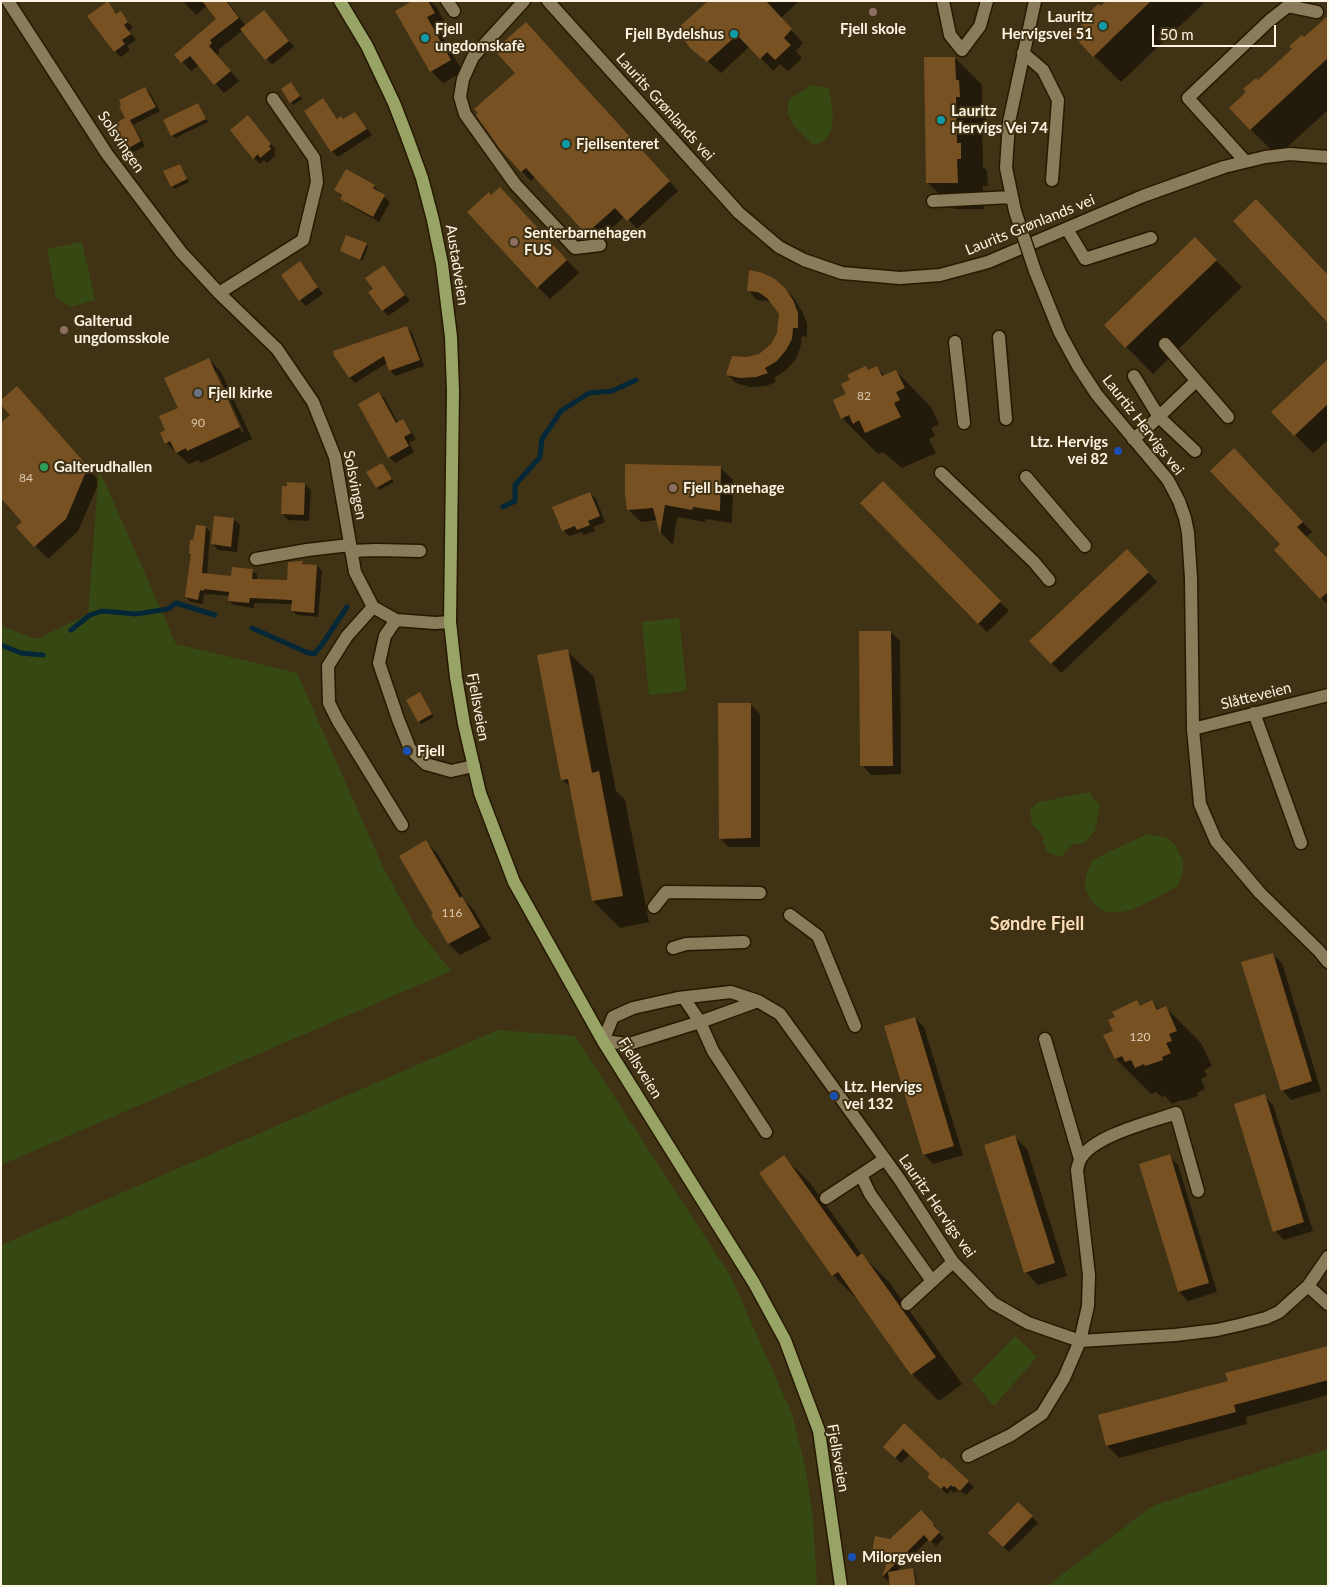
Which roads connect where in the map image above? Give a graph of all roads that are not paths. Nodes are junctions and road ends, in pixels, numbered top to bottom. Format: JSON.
{"nodes":[{"id":1,"x":8,"y":1,"type":"edge"},
{"id":2,"x":340,"y":1,"type":"edge"},
{"id":3,"x":524,"y":1,"type":"edge"},
{"id":4,"x":548,"y":1,"type":"edge"},
{"id":5,"x":943,"y":1,"type":"edge"},
{"id":6,"x":987,"y":1,"type":"edge"},
{"id":7,"x":1035,"y":1,"type":"edge"},
{"id":8,"x":1317,"y":12,"type":"dead end"},
{"id":9,"x":1023,"y":54,"type":"junction"},
{"id":10,"x":273,"y":99,"type":"dead end"},
{"id":11,"x":1328,"y":157,"type":"edge"},
{"id":12,"x":1246,"y":161,"type":"junction"},
{"id":13,"x":1052,"y":180,"type":"dead end"},
{"id":14,"x":1012,"y":197,"type":"junction"},
{"id":15,"x":933,"y":201,"type":"dead end"},
{"id":16,"x":1066,"y":228,"type":"junction"},
{"id":17,"x":1151,"y":238,"type":"dead end"},
{"id":18,"x":600,"y":245,"type":"dead end"},
{"id":19,"x":219,"y":293,"type":"junction"},
{"id":20,"x":999,"y":337,"type":"dead end"},
{"id":21,"x":955,"y":342,"type":"dead end"},
{"id":22,"x":1165,"y":344,"type":"dead end"},
{"id":23,"x":1134,"y":376,"type":"dead end"},
{"id":24,"x":1196,"y":382,"type":"junction"},
{"id":25,"x":1159,"y":417,"type":"junction"},
{"id":26,"x":1228,"y":417,"type":"dead end"},
{"id":27,"x":1006,"y":419,"type":"dead end"},
{"id":28,"x":964,"y":423,"type":"dead end"},
{"id":29,"x":1133,"y":439,"type":"junction"},
{"id":30,"x":1195,"y":452,"type":"dead end"},
{"id":31,"x":941,"y":473,"type":"dead end"},
{"id":32,"x":1026,"y":477,"type":"dead end"},
{"id":33,"x":1085,"y":546,"type":"dead end"},
{"id":34,"x":351,"y":548,"type":"junction"},
{"id":35,"x":420,"y":551,"type":"dead end"},
{"id":36,"x":450,"y":555,"type":"joint"},
{"id":37,"x":256,"y":559,"type":"dead end"},
{"id":38,"x":1049,"y":580,"type":"dead end"},
{"id":39,"x":373,"y":607,"type":"junction"},
{"id":40,"x":396,"y":620,"type":"junction"},
{"id":41,"x":450,"y":622,"type":"junction"},
{"id":42,"x":1328,"y":695,"type":"edge"},
{"id":43,"x":1254,"y":713,"type":"junction"},
{"id":44,"x":1192,"y":729,"type":"junction"},
{"id":45,"x":474,"y":766,"type":"junction"},
{"id":46,"x":402,"y":825,"type":"dead end"},
{"id":47,"x":1301,"y":842,"type":"dead end"},
{"id":48,"x":760,"y":893,"type":"dead end"},
{"id":49,"x":654,"y":907,"type":"dead end"},
{"id":50,"x":790,"y":915,"type":"dead end"},
{"id":51,"x":744,"y":942,"type":"dead end"},
{"id":52,"x":673,"y":948,"type":"dead end"},
{"id":53,"x":1327,"y":961,"type":"edge"},
{"id":54,"x":684,"y":998,"type":"junction"},
{"id":55,"x":758,"y":1001,"type":"junction"},
{"id":56,"x":700,"y":1022,"type":"junction"},
{"id":57,"x":855,"y":1026,"type":"dead end"},
{"id":58,"x":1045,"y":1039,"type":"dead end"},
{"id":59,"x":603,"y":1040,"type":"junction"},
{"id":60,"x":766,"y":1132,"type":"dead end"},
{"id":61,"x":1080,"y":1159,"type":"junction"},
{"id":62,"x":885,"y":1160,"type":"junction"},
{"id":63,"x":861,"y":1175,"type":"junction"},
{"id":64,"x":1198,"y":1191,"type":"dead end"},
{"id":65,"x":826,"y":1198,"type":"dead end"},
{"id":66,"x":1328,"y":1256,"type":"edge"},
{"id":67,"x":954,"y":1262,"type":"junction"},
{"id":68,"x":932,"y":1281,"type":"junction"},
{"id":69,"x":1308,"y":1286,"type":"junction"},
{"id":70,"x":907,"y":1304,"type":"dead end"},
{"id":71,"x":1328,"y":1304,"type":"edge"},
{"id":72,"x":1080,"y":1341,"type":"junction"},
{"id":73,"x":968,"y":1456,"type":"dead end"},
{"id":74,"x":841,"y":1586,"type":"edge"}],
"edges":[{"from":1,"to":19,"type":"street","name":"Solsvingen"},
{"from":2,"to":36,"type":"main road","name":"Austadveien"},
{"from":3,"to":18,"type":"street"},
{"from":4,"to":16,"type":"street","name":"Laurits Grønlands vei"},
{"from":5,"to":6,"type":"street"},
{"from":7,"to":9,"type":"street"},
{"from":8,"to":12,"type":"street"},
{"from":9,"to":13,"type":"street"},
{"from":9,"to":14,"type":"street"},
{"from":10,"to":19,"type":"street"},
{"from":11,"to":12,"type":"street","name":"Laurits Grønlands vei"},
{"from":12,"to":16,"type":"street","name":"Laurits Grønlands vei"},
{"from":14,"to":15,"type":"street"},
{"from":14,"to":29,"type":"street","name":"Laurtiz Hervigs vei","bridge":true},
{"from":16,"to":17,"type":"street"},
{"from":19,"to":34,"type":"street","name":"Solsvingen"},
{"from":20,"to":27,"type":"street"},
{"from":21,"to":28,"type":"street"},
{"from":22,"to":24,"type":"street"},
{"from":23,"to":25,"type":"street"},
{"from":24,"to":25,"type":"street"},
{"from":24,"to":26,"type":"street"},
{"from":25,"to":29,"type":"street"},
{"from":25,"to":30,"type":"street"},
{"from":29,"to":44,"type":"street","name":"Laurtiz Hervigs vei"},
{"from":31,"to":38,"type":"street"},
{"from":32,"to":33,"type":"street"},
{"from":34,"to":35,"type":"street"},
{"from":34,"to":37,"type":"street"},
{"from":34,"to":39,"type":"street","name":"Solsvingen"},
{"from":36,"to":41,"type":"main road","name":"Fjellsveien"},
{"from":39,"to":40,"type":"street"},
{"from":39,"to":46,"type":"street"},
{"from":40,"to":41,"type":"street"},
{"from":40,"to":45,"type":"street"},
{"from":41,"to":45,"type":"main road","name":"Fjellsveien"},
{"from":42,"to":43,"type":"street","name":"Slåtteveien"},
{"from":43,"to":44,"type":"street","name":"Slåtteveien"},
{"from":43,"to":47,"type":"street"},
{"from":44,"to":53,"type":"street"},
{"from":45,"to":59,"type":"main road","name":"Fjellsveien"},
{"from":48,"to":49,"type":"street"},
{"from":50,"to":57,"type":"street"},
{"from":51,"to":52,"type":"street"},
{"from":54,"to":55,"type":"street","name":"Lauritz Hervigs vei"},
{"from":54,"to":56,"type":"street"},
{"from":54,"to":59,"type":"street","name":"Lauritz Hervigs vei"},
{"from":55,"to":56,"type":"street"},
{"from":55,"to":62,"type":"street","name":"Lauritz Hervigs vei"},
{"from":56,"to":59,"type":"street"},
{"from":56,"to":60,"type":"street"},
{"from":58,"to":61,"type":"street"},
{"from":59,"to":74,"type":"main road","name":"Fjellsveien"},
{"from":61,"to":64,"type":"street"},
{"from":61,"to":72,"type":"street"},
{"from":62,"to":63,"type":"street"},
{"from":62,"to":67,"type":"street","name":"Lauritz Hervigs vei"},
{"from":63,"to":65,"type":"street"},
{"from":63,"to":68,"type":"street"},
{"from":66,"to":69,"type":"street","name":"Lauritz Hervigs vei"},
{"from":67,"to":68,"type":"street"},
{"from":67,"to":72,"type":"street","name":"Lauritz Hervigs vei"},
{"from":68,"to":70,"type":"street"},
{"from":69,"to":71,"type":"street"},
{"from":69,"to":72,"type":"street","name":"Lauritz Hervigs vei"},
{"from":72,"to":73,"type":"street"}]}
